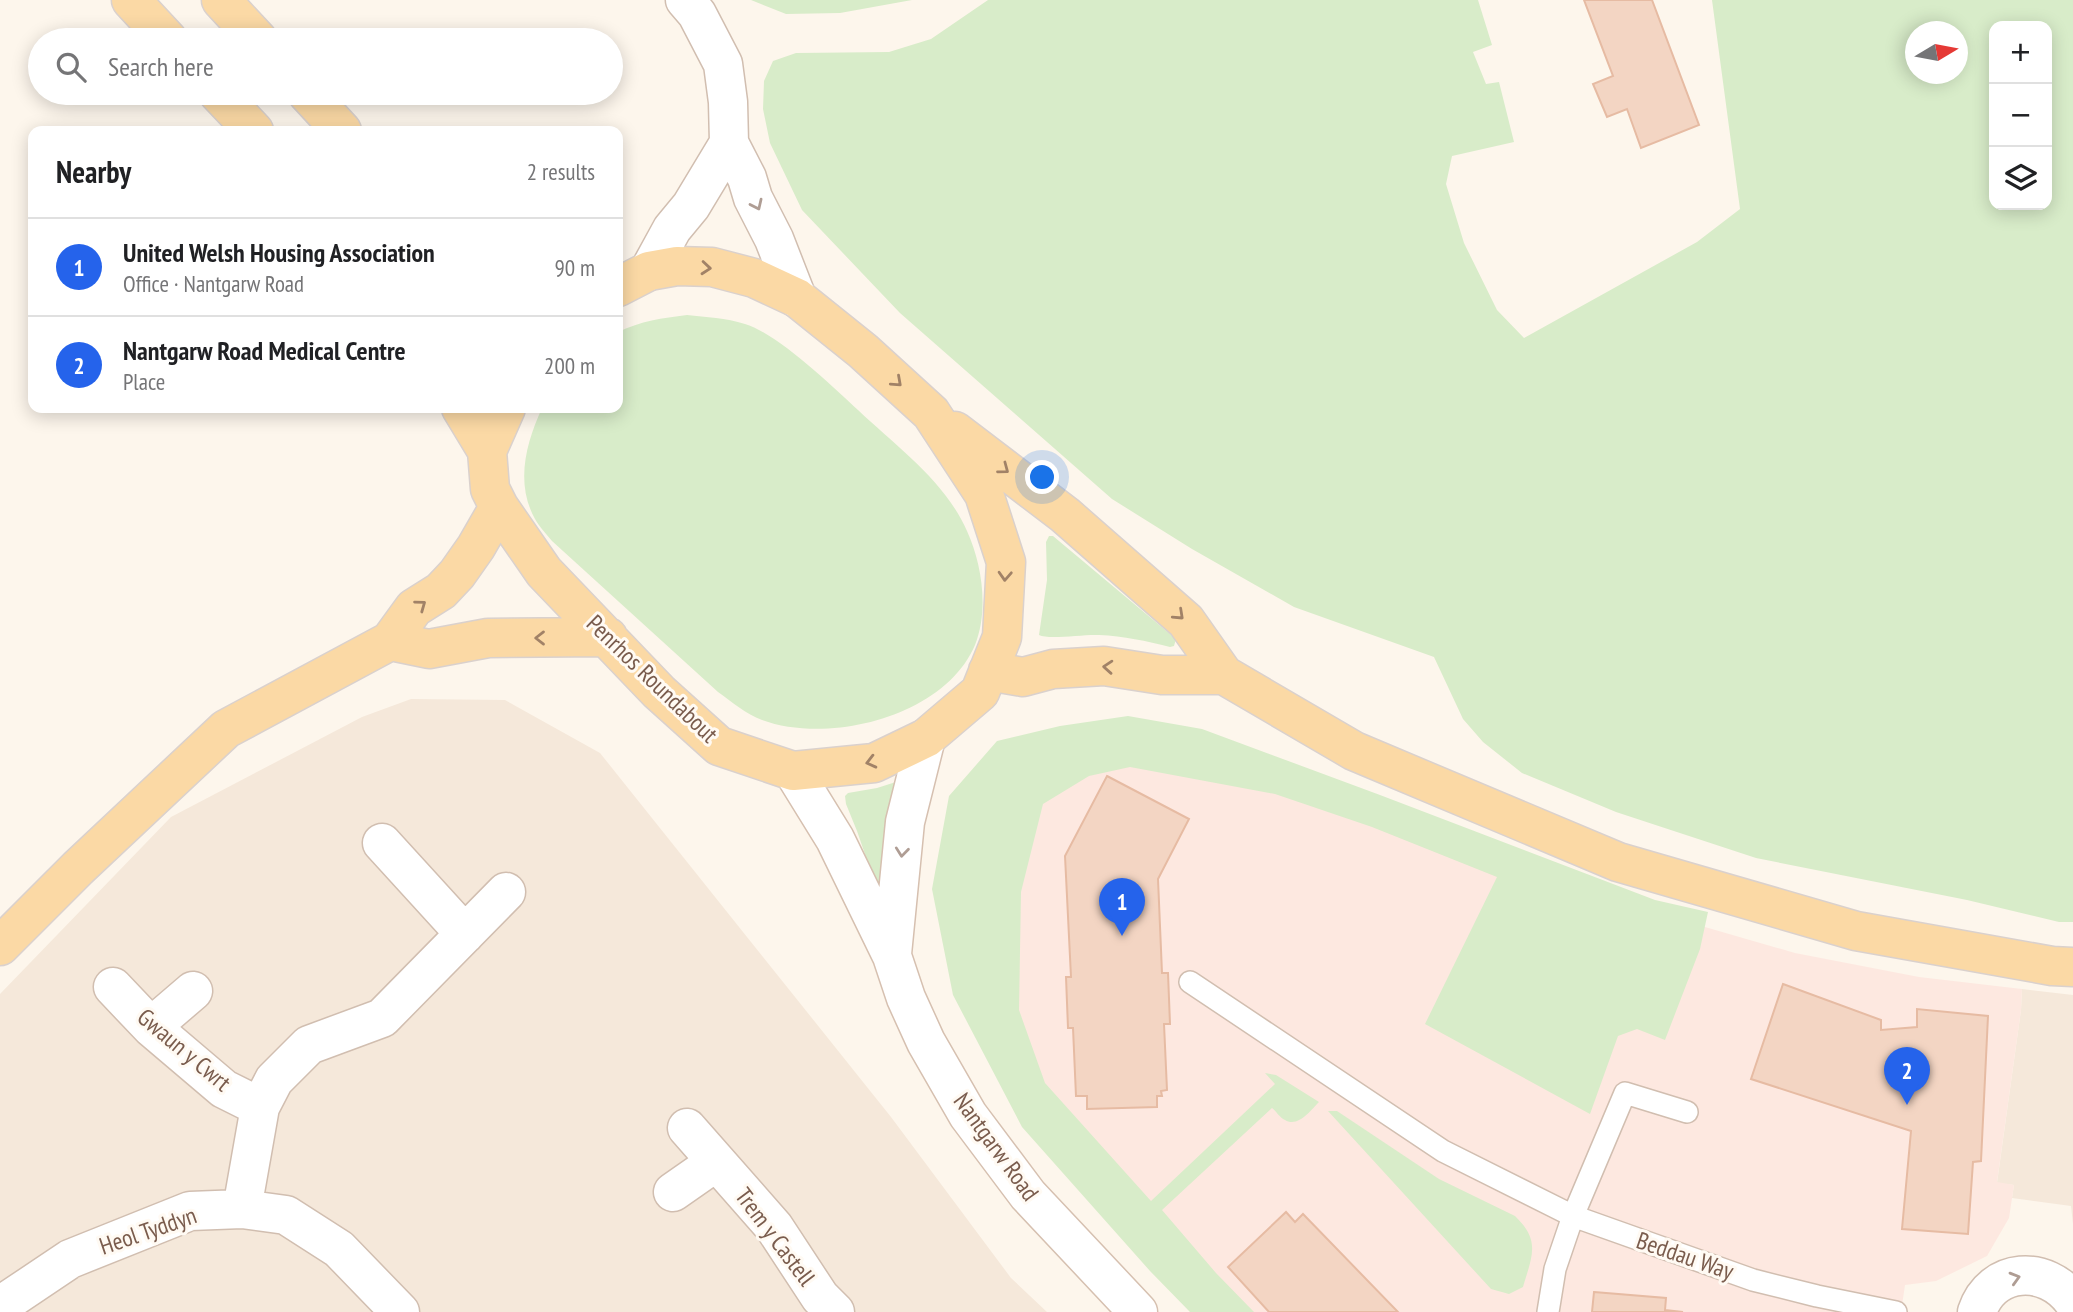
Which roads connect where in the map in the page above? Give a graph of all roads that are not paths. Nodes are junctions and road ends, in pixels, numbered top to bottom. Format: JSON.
{"nodes":[{"id":1,"x":131,"y":0,"type":"edge"},
{"id":2,"x":221,"y":0,"type":"edge"},
{"id":3,"x":685,"y":0,"type":"edge"},
{"id":4,"x":157,"y":28,"type":"edge"},
{"id":5,"x":247,"y":28,"type":"edge"},
{"id":6,"x":229,"y":105,"type":"edge"},
{"id":7,"x":318,"y":105,"type":"edge"},
{"id":8,"x":249,"y":126,"type":"edge"},
{"id":9,"x":337,"y":126,"type":"edge"},
{"id":10,"x":729,"y":143,"type":"junction"},
{"id":11,"x":627,"y":281,"type":"edge"},
{"id":12,"x":797,"y":298,"type":"junction"},
{"id":13,"x":464,"y":413,"type":"edge"},
{"id":14,"x":504,"y":413,"type":"edge"},
{"id":15,"x":931,"y":413,"type":"junction"},
{"id":16,"x":486,"y":451,"type":"junction"},
{"id":17,"x":499,"y":507,"type":"junction"},
{"id":18,"x":608,"y":637,"type":"junction"},
{"id":19,"x":390,"y":642,"type":"junction"},
{"id":20,"x":989,"y":671,"type":"junction"},
{"id":21,"x":1224,"y":675,"type":"junction"},
{"id":22,"x":926,"y":738,"type":"junction"},
{"id":23,"x":793,"y":771,"type":"junction"},
{"id":24,"x":382,"y":843,"type":"dead end"},
{"id":25,"x":506,"y":892,"type":"dead end"},
{"id":26,"x":464,"y":934,"type":"junction"},
{"id":27,"x":0,"y":946,"type":"edge"},
{"id":28,"x":892,"y":957,"type":"junction"},
{"id":29,"x":2073,"y":967,"type":"edge"},
{"id":30,"x":1191,"y":982,"type":"dead end"},
{"id":31,"x":113,"y":987,"type":"dead end"},
{"id":32,"x":193,"y":992,"type":"dead end"},
{"id":33,"x":151,"y":1027,"type":"junction"},
{"id":34,"x":260,"y":1107,"type":"junction"},
{"id":35,"x":1687,"y":1112,"type":"dead end"},
{"id":36,"x":687,"y":1128,"type":"dead end"},
{"id":37,"x":716,"y":1162,"type":"junction"},
{"id":38,"x":673,"y":1192,"type":"dead end"},
{"id":39,"x":242,"y":1209,"type":"junction"},
{"id":40,"x":1573,"y":1216,"type":"junction"},
{"id":41,"x":2073,"y":1301,"type":"edge"},
{"id":42,"x":0,"y":1306,"type":"edge"},
{"id":43,"x":400,"y":1312,"type":"edge"},
{"id":44,"x":835,"y":1312,"type":"edge"},
{"id":45,"x":1138,"y":1312,"type":"edge"},
{"id":46,"x":1548,"y":1312,"type":"edge"},
{"id":47,"x":1896,"y":1312,"type":"edge"},
{"id":48,"x":1977,"y":1312,"type":"edge"}],
"edges":[{"from":1,"to":4,"type":"main road"},
{"from":2,"to":5,"type":"main road"},
{"from":3,"to":10,"type":"street"},
{"from":6,"to":8,"type":"main road"},
{"from":7,"to":9,"type":"main road"},
{"from":10,"to":11,"type":"street"},
{"from":10,"to":12,"type":"street","one_way":true},
{"from":11,"to":12,"type":"main road","name":"Penrhos Roundabout","one_way":true},
{"from":12,"to":15,"type":"main road","name":"Penrhos Roundabout","one_way":true},
{"from":13,"to":16,"type":"main road"},
{"from":14,"to":16,"type":"main road"},
{"from":15,"to":20,"type":"main road","name":"Penrhos Roundabout","one_way":true},
{"from":15,"to":21,"type":"main road","one_way":true},
{"from":16,"to":17,"type":"main road","name":"Penrhos Roundabout"},
{"from":17,"to":18,"type":"main road","name":"Penrhos Roundabout"},
{"from":19,"to":17,"type":"main road","one_way":true},
{"from":18,"to":19,"type":"main road","one_way":true},
{"from":18,"to":23,"type":"main road","name":"Penrhos Roundabout"},
{"from":19,"to":27,"type":"main road"},
{"from":21,"to":20,"type":"main road","one_way":true},
{"from":20,"to":22,"type":"main road","name":"Penrhos Roundabout"},
{"from":21,"to":29,"type":"main road"},
{"from":22,"to":23,"type":"main road","name":"Penrhos Roundabout","one_way":true},
{"from":22,"to":28,"type":"street","name":"Nantgarw Road","one_way":true},
{"from":23,"to":28,"type":"street","name":"Nantgarw Road"},
{"from":24,"to":26,"type":"street"},
{"from":25,"to":26,"type":"street","name":"Gwaun y Cwrt"},
{"from":26,"to":34,"type":"street","name":"Gwaun y Cwrt"},
{"from":28,"to":45,"type":"street","name":"Nantgarw Road"},
{"from":30,"to":40,"type":"lane","name":"Beddau Way"},
{"from":31,"to":33,"type":"street","name":"Gwaun y Cwrt"},
{"from":32,"to":33,"type":"street"},
{"from":33,"to":34,"type":"street","name":"Gwaun y Cwrt"},
{"from":34,"to":39,"type":"street","name":"Gwaun y Cwrt"},
{"from":35,"to":40,"type":"lane"},
{"from":36,"to":37,"type":"street","name":"Trem y Castell"},
{"from":37,"to":38,"type":"street"},
{"from":37,"to":44,"type":"street","name":"Trem y Castell"},
{"from":39,"to":42,"type":"street","name":"Heol Tyddyn"},
{"from":39,"to":43,"type":"street","name":"Heol Tyddyn"},
{"from":40,"to":46,"type":"lane"},
{"from":40,"to":47,"type":"lane","name":"Beddau Way"},
{"from":48,"to":41,"type":"street","one_way":true}]}
